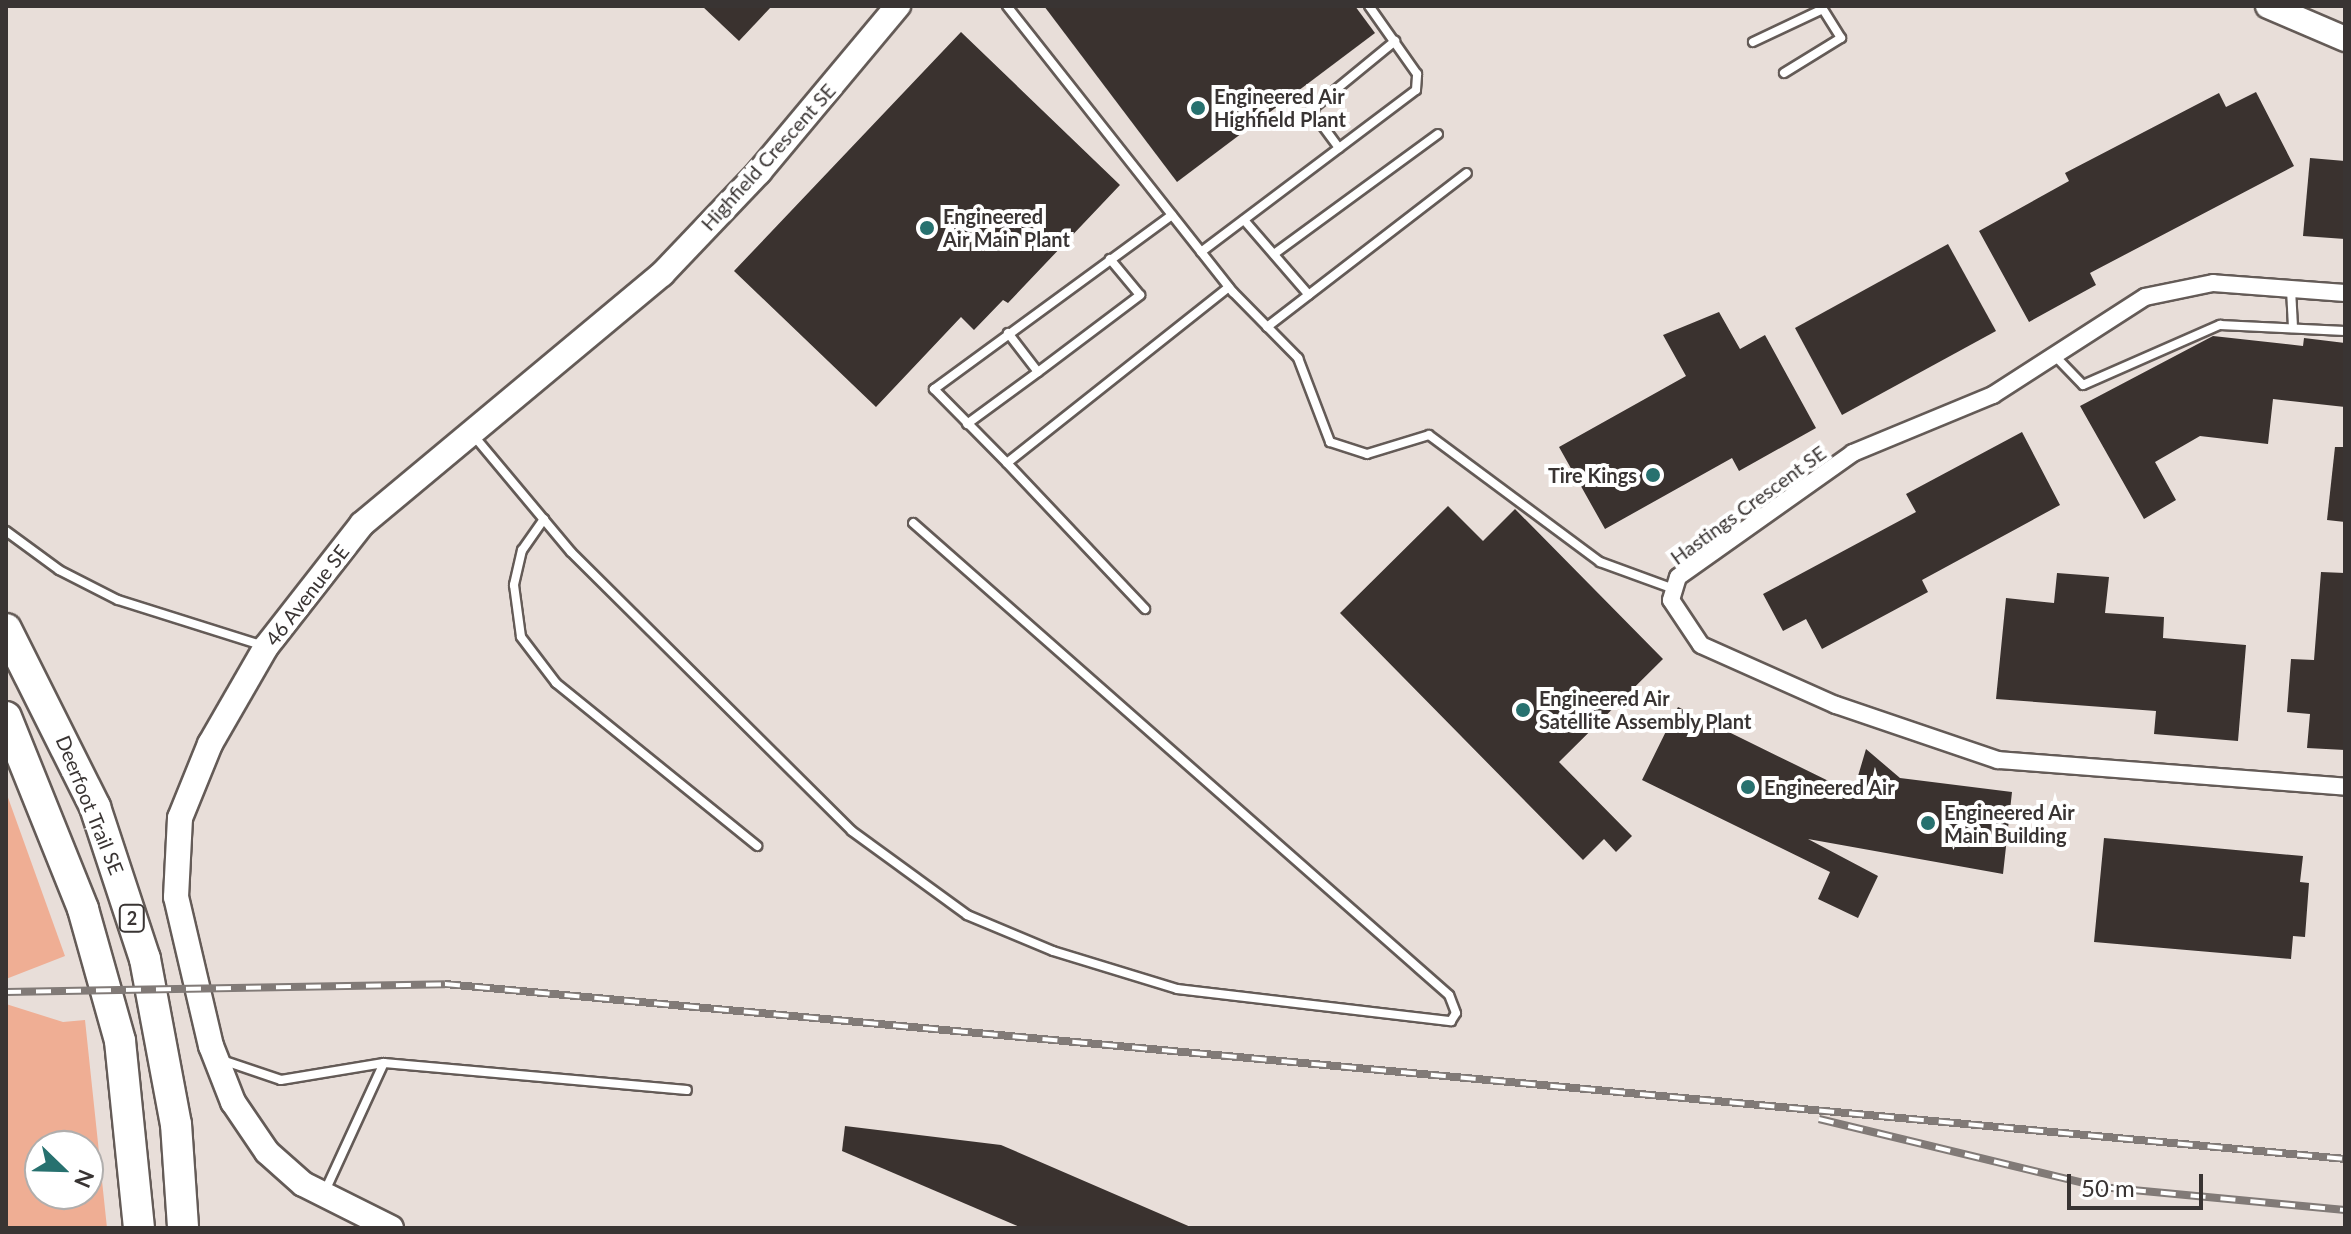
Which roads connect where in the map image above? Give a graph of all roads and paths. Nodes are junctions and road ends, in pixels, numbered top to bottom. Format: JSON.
{"nodes":[{"id":1,"x":898,"y":6,"type":"edge"},
{"id":2,"x":1007,"y":6,"type":"edge"},
{"id":3,"x":1369,"y":6,"type":"edge"},
{"id":4,"x":2268,"y":6,"type":"edge"},
{"id":5,"x":1822,"y":8,"type":"edge"},
{"id":6,"x":2345,"y":39,"type":"edge"},
{"id":7,"x":1395,"y":41,"type":"junction"},
{"id":8,"x":1753,"y":42,"type":"dead end"},
{"id":9,"x":1784,"y":73,"type":"dead end"},
{"id":10,"x":1438,"y":134,"type":"dead end"},
{"id":11,"x":1339,"y":148,"type":"junction"},
{"id":12,"x":1467,"y":173,"type":"dead end"},
{"id":13,"x":1172,"y":215,"type":"junction"},
{"id":14,"x":1244,"y":220,"type":"junction"},
{"id":15,"x":1201,"y":252,"type":"junction"},
{"id":16,"x":1274,"y":254,"type":"junction"},
{"id":17,"x":1110,"y":259,"type":"junction"},
{"id":18,"x":2291,"y":285,"type":"junction"},
{"id":19,"x":1229,"y":287,"type":"junction"},
{"id":20,"x":2345,"y":293,"type":"edge"},
{"id":21,"x":1309,"y":295,"type":"junction"},
{"id":22,"x":630,"y":300,"type":"joint"},
{"id":23,"x":1267,"y":327,"type":"junction"},
{"id":24,"x":2293,"y":328,"type":"junction"},
{"id":25,"x":2345,"y":331,"type":"edge"},
{"id":26,"x":1008,"y":333,"type":"junction"},
{"id":27,"x":2055,"y":355,"type":"junction"},
{"id":28,"x":1038,"y":372,"type":"junction"},
{"id":29,"x":967,"y":424,"type":"junction"},
{"id":30,"x":471,"y":432,"type":"junction"},
{"id":31,"x":1007,"y":463,"type":"junction"},
{"id":32,"x":544,"y":519,"type":"junction"},
{"id":33,"x":913,"y":523,"type":"dead end"},
{"id":34,"x":6,"y":531,"type":"edge"},
{"id":35,"x":1674,"y":589,"type":"junction"},
{"id":36,"x":1145,"y":609,"type":"dead end"},
{"id":37,"x":6,"y":629,"type":"edge"},
{"id":38,"x":266,"y":647,"type":"junction"},
{"id":39,"x":6,"y":717,"type":"edge"},
{"id":40,"x":2345,"y":787,"type":"edge"},
{"id":41,"x":757,"y":846,"type":"dead end"},
{"id":42,"x":216,"y":1058,"type":"junction"},
{"id":43,"x":384,"y":1063,"type":"junction"},
{"id":44,"x":687,"y":1090,"type":"dead end"},
{"id":45,"x":323,"y":1196,"type":"junction"},
{"id":46,"x":139,"y":1228,"type":"edge"},
{"id":47,"x":183,"y":1228,"type":"edge"},
{"id":48,"x":391,"y":1228,"type":"edge"}],
"edges":[{"from":1,"to":22,"type":"street","name":"Highfield Crescent SE"},
{"from":2,"to":13,"type":"lane"},
{"from":3,"to":7,"type":"lane"},
{"from":4,"to":6,"type":"street"},
{"from":5,"to":8,"type":"lane"},
{"from":5,"to":9,"type":"lane"},
{"from":7,"to":11,"type":"lane"},
{"from":7,"to":11,"type":"lane"},
{"from":10,"to":16,"type":"lane"},
{"from":11,"to":14,"type":"lane"},
{"from":12,"to":21,"type":"lane"},
{"from":13,"to":15,"type":"lane"},
{"from":13,"to":17,"type":"lane"},
{"from":14,"to":15,"type":"lane"},
{"from":14,"to":16,"type":"lane"},
{"from":15,"to":19,"type":"lane"},
{"from":16,"to":21,"type":"lane"},
{"from":17,"to":26,"type":"lane"},
{"from":17,"to":28,"type":"lane"},
{"from":18,"to":20,"type":"street","name":"Hastings Crescent SE"},
{"from":18,"to":24,"type":"lane"},
{"from":18,"to":27,"type":"street","name":"Hastings Crescent SE"},
{"from":19,"to":23,"type":"lane"},
{"from":19,"to":31,"type":"lane"},
{"from":21,"to":23,"type":"lane"},
{"from":22,"to":30,"type":"street","name":"46 Avenue SE"},
{"from":23,"to":35,"type":"lane"},
{"from":24,"to":25,"type":"lane"},
{"from":24,"to":27,"type":"lane"},
{"from":26,"to":28,"type":"lane"},
{"from":26,"to":29,"type":"lane"},
{"from":27,"to":35,"type":"street","name":"Hastings Crescent SE"},
{"from":28,"to":29,"type":"lane"},
{"from":29,"to":31,"type":"lane"},
{"from":30,"to":32,"type":"lane"},
{"from":30,"to":38,"type":"street","name":"46 Avenue SE"},
{"from":31,"to":36,"type":"lane"},
{"from":32,"to":33,"type":"lane"},
{"from":32,"to":41,"type":"lane"},
{"from":34,"to":38,"type":"lane"},
{"from":35,"to":40,"type":"street","name":"Hastings Crescent SE"},
{"from":37,"to":47,"type":"highway","name":"Deerfoot Trail SE","number":"2"},
{"from":38,"to":42,"type":"street","name":"46 Avenue SE"},
{"from":39,"to":46,"type":"highway","name":"Deerfoot Trail SE","number":"2"},
{"from":42,"to":43,"type":"lane"},
{"from":42,"to":45,"type":"street","name":"46 Avenue SE"},
{"from":43,"to":44,"type":"lane"},
{"from":43,"to":45,"type":"lane"},
{"from":45,"to":48,"type":"street","name":"46 Avenue SE"}]}
